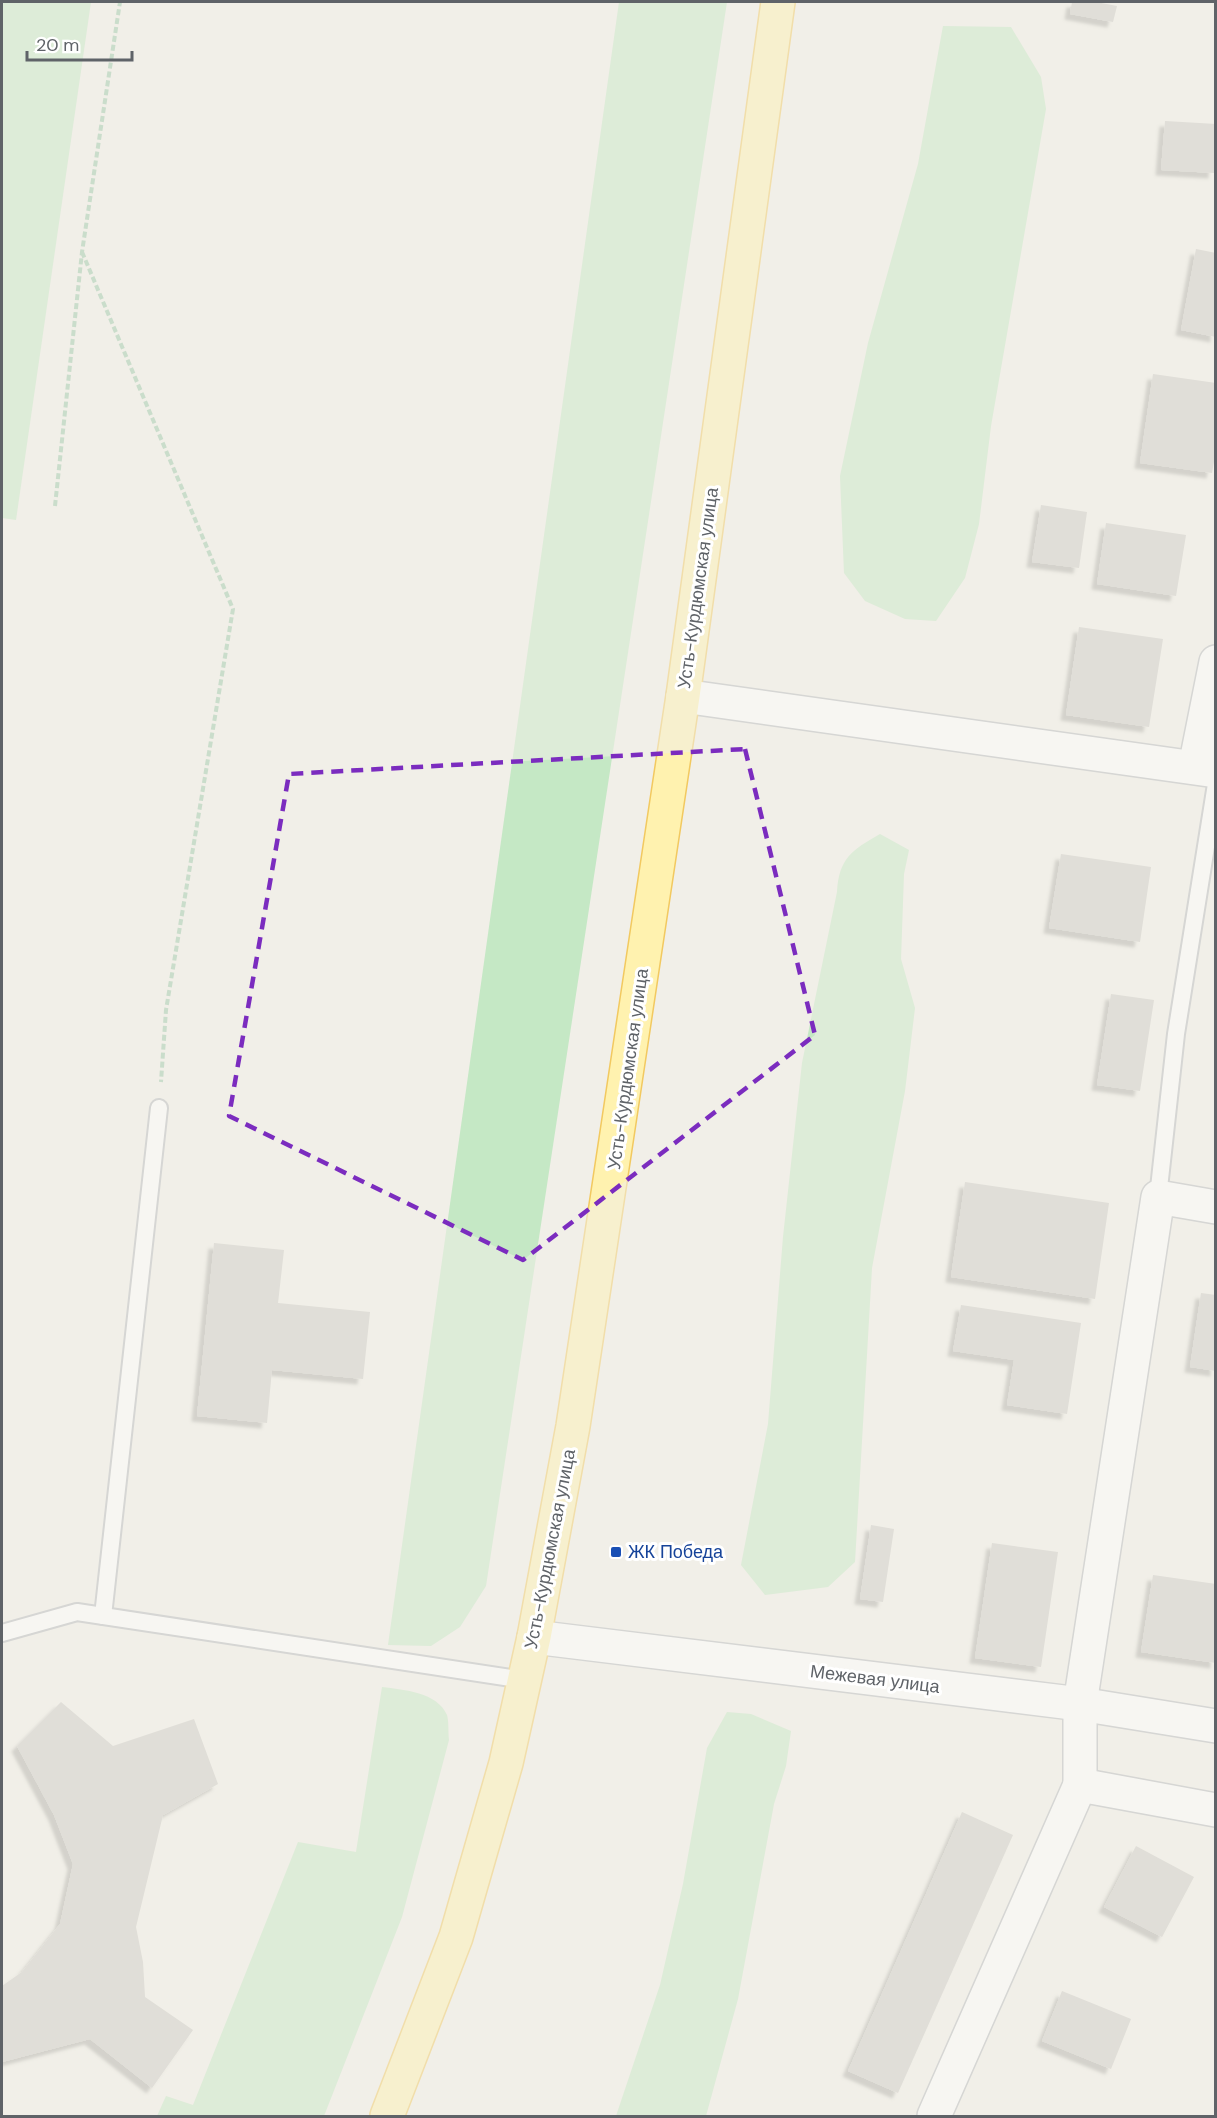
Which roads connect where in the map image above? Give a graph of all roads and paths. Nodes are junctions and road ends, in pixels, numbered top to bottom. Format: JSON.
{"nodes":[{"id":1,"x":120,"y":2,"type":"edge"},
{"id":2,"x":778,"y":2,"type":"edge"},
{"id":3,"x":82,"y":252,"type":"junction"},
{"id":4,"x":55,"y":506,"type":"dead end"},
{"id":5,"x":1215,"y":662,"type":"edge"},
{"id":6,"x":683,"y":696,"type":"junction"},
{"id":7,"x":1208,"y":774,"type":"edge"},
{"id":8,"x":159,"y":1108,"type":"joint"},
{"id":9,"x":1158,"y":1197,"type":"junction"},
{"id":10,"x":1215,"y":1206,"type":"edge"},
{"id":11,"x":103,"y":1616,"type":"junction"},
{"id":12,"x":2,"y":1633,"type":"edge"},
{"id":13,"x":534,"y":1637,"type":"junction"},
{"id":14,"x":524,"y":1680,"type":"junction"},
{"id":15,"x":1080,"y":1704,"type":"junction"},
{"id":16,"x":1215,"y":1726,"type":"edge"},
{"id":17,"x":1080,"y":1785,"type":"junction"},
{"id":18,"x":1215,"y":1810,"type":"edge"},
{"id":19,"x":387,"y":2116,"type":"edge"},
{"id":20,"x":934,"y":2116,"type":"edge"}],
"edges":[{"from":1,"to":3,"type":"path"},
{"from":2,"to":6,"type":"main road","name":"Усть-Курдюмская улица"},
{"from":3,"to":4,"type":"path"},
{"from":3,"to":8,"type":"path"},
{"from":5,"to":7,"type":"street"},
{"from":6,"to":7,"type":"street"},
{"from":6,"to":13,"type":"main road","name":"Усть-Курдюмская улица"},
{"from":7,"to":9,"type":"lane"},
{"from":8,"to":11,"type":"lane"},
{"from":9,"to":10,"type":"street"},
{"from":9,"to":15,"type":"street"},
{"from":11,"to":12,"type":"lane"},
{"from":11,"to":14,"type":"lane"},
{"from":13,"to":14,"type":"main road","name":"Усть-Курдюмская улица"},
{"from":13,"to":15,"type":"street","name":"Межевая улица"},
{"from":14,"to":19,"type":"main road","name":"Усть-Курдюмская улица"},
{"from":15,"to":16,"type":"street","name":"Межевая улица"},
{"from":15,"to":17,"type":"street"},
{"from":17,"to":18,"type":"street"},
{"from":17,"to":20,"type":"street"}]}
